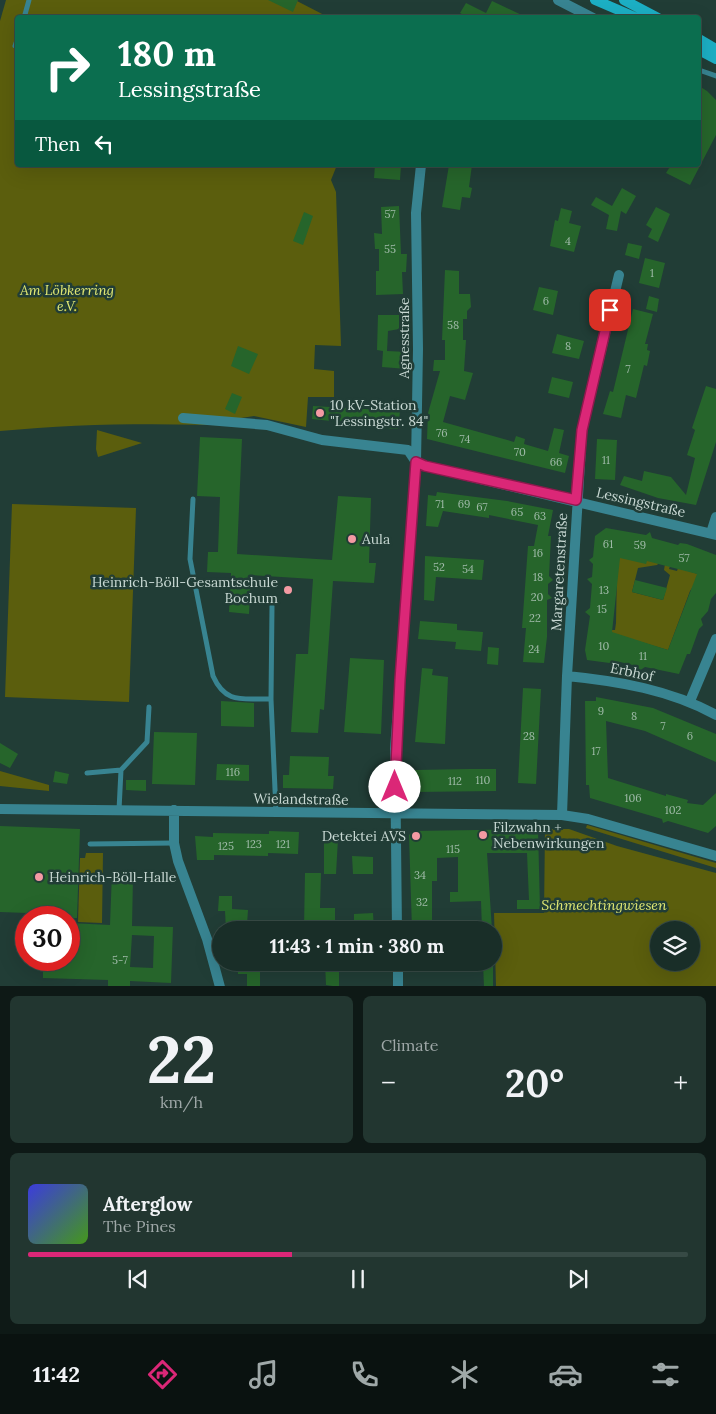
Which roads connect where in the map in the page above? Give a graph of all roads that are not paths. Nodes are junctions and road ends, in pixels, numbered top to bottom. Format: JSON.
{"nodes":[{"id":1,"x":29,"y":0,"type":"edge"},
{"id":2,"x":558,"y":0,"type":"edge"},
{"id":3,"x":595,"y":0,"type":"edge"},
{"id":4,"x":624,"y":0,"type":"edge"},
{"id":5,"x":25,"y":15,"type":"edge"},
{"id":6,"x":587,"y":15,"type":"edge"},
{"id":7,"x":630,"y":15,"type":"edge"},
{"id":8,"x":652,"y":15,"type":"edge"},
{"id":9,"x":701,"y":41,"type":"edge"},
{"id":10,"x":716,"y":49,"type":"edge"},
{"id":11,"x":701,"y":51,"type":"edge"},
{"id":12,"x":716,"y":59,"type":"edge"},
{"id":13,"x":701,"y":71,"type":"edge"},
{"id":14,"x":716,"y":76,"type":"edge"},
{"id":15,"x":421,"y":167,"type":"edge"},
{"id":16,"x":619,"y":275,"type":"dead end"},
{"id":17,"x":183,"y":418,"type":"dead end"},
{"id":18,"x":416,"y":462,"type":"junction"},
{"id":19,"x":193,"y":499,"type":"dead end"},
{"id":20,"x":576,"y":500,"type":"junction"},
{"id":21,"x":716,"y":517,"type":"edge"},
{"id":22,"x":714,"y":534,"type":"edge"},
{"id":23,"x":272,"y":606,"type":"dead end"},
{"id":24,"x":716,"y":639,"type":"edge"},
{"id":25,"x":567,"y":676,"type":"junction"},
{"id":26,"x":270,"y":699,"type":"junction"},
{"id":27,"x":690,"y":701,"type":"junction"},
{"id":28,"x":149,"y":706,"type":"dead end"},
{"id":29,"x":716,"y":715,"type":"edge"},
{"id":30,"x":120,"y":770,"type":"junction"},
{"id":31,"x":87,"y":773,"type":"dead end"},
{"id":32,"x":0,"y":809,"type":"edge"},
{"id":33,"x":119,"y":810,"type":"junction"},
{"id":34,"x":174,"y":810,"type":"junction"},
{"id":35,"x":276,"y":812,"type":"junction"},
{"id":36,"x":395,"y":814,"type":"junction"},
{"id":37,"x":562,"y":815,"type":"junction"},
{"id":38,"x":174,"y":843,"type":"junction"},
{"id":39,"x":90,"y":844,"type":"dead end"},
{"id":40,"x":716,"y":856,"type":"edge"},
{"id":41,"x":398,"y":921,"type":"edge"},
{"id":42,"x":398,"y":971,"type":"edge"},
{"id":43,"x":220,"y":986,"type":"edge"},
{"id":44,"x":398,"y":986,"type":"edge"}],
"edges":[{"from":1,"to":5,"type":"lane"},
{"from":2,"to":6,"type":"street"},
{"from":3,"to":7,"type":"street"},
{"from":4,"to":8,"type":"street"},
{"from":9,"to":10,"type":"street"},
{"from":11,"to":12,"type":"street"},
{"from":13,"to":14,"type":"lane"},
{"from":15,"to":18,"type":"street","name":"Agnesstraße"},
{"from":16,"to":20,"type":"street","name":"Margaretenstraße"},
{"from":17,"to":18,"type":"street","name":"Lessingstraße"},
{"from":18,"to":20,"type":"street","name":"Lessingstraße"},
{"from":18,"to":36,"type":"street","name":"Agnesstraße"},
{"from":19,"to":26,"type":"lane"},
{"from":20,"to":22,"type":"street","name":"Lessingstraße"},
{"from":20,"to":25,"type":"street","name":"Margaretenstraße"},
{"from":21,"to":22,"type":"street"},
{"from":23,"to":26,"type":"lane"},
{"from":24,"to":27,"type":"street"},
{"from":25,"to":27,"type":"street","name":"Erbhof"},
{"from":25,"to":37,"type":"street","name":"Margaretenstraße"},
{"from":26,"to":35,"type":"lane"},
{"from":27,"to":29,"type":"street","name":"Erbhof"},
{"from":28,"to":30,"type":"lane"},
{"from":30,"to":31,"type":"lane"},
{"from":30,"to":33,"type":"lane"},
{"from":32,"to":33,"type":"street","name":"Wielandstraße"},
{"from":33,"to":34,"type":"street","name":"Wielandstraße"},
{"from":34,"to":35,"type":"street","name":"Wielandstraße"},
{"from":34,"to":38,"type":"street"},
{"from":35,"to":36,"type":"street","name":"Wielandstraße"},
{"from":36,"to":37,"type":"street","name":"Wielandstraße"},
{"from":36,"to":41,"type":"street","name":"Agnesstraße"},
{"from":37,"to":40,"type":"street","name":"Wielandstraße"},
{"from":38,"to":39,"type":"lane"},
{"from":38,"to":43,"type":"street"},
{"from":42,"to":44,"type":"street"}]}
